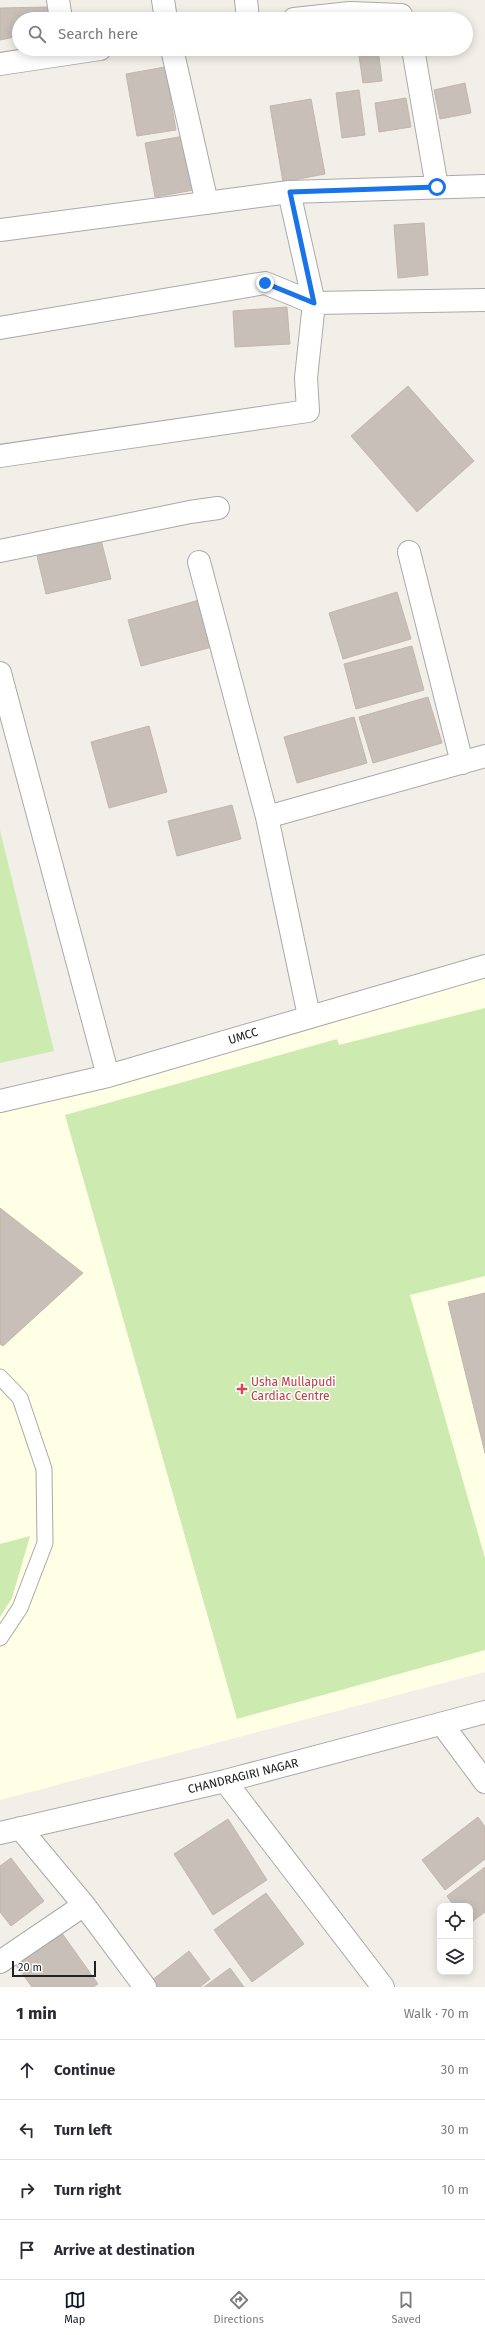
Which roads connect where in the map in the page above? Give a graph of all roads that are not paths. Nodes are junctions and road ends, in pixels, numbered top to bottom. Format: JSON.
{"nodes":[{"id":1,"x":58,"y":0,"type":"edge"},
{"id":2,"x":163,"y":0,"type":"edge"},
{"id":3,"x":246,"y":0,"type":"edge"},
{"id":4,"x":348,"y":6,"type":"edge"},
{"id":5,"x":60,"y":12,"type":"edge"},
{"id":6,"x":165,"y":12,"type":"edge"},
{"id":7,"x":247,"y":12,"type":"edge"},
{"id":8,"x":323,"y":12,"type":"edge"},
{"id":9,"x":380,"y":12,"type":"edge"},
{"id":10,"x":41,"y":56,"type":"edge"},
{"id":11,"x":174,"y":56,"type":"edge"},
{"id":12,"x":414,"y":56,"type":"edge"},
{"id":13,"x":0,"y":64,"type":"edge"},
{"id":14,"x":485,"y":186,"type":"edge"},
{"id":15,"x":437,"y":187,"type":"junction"},
{"id":16,"x":290,"y":192,"type":"junction"},
{"id":17,"x":207,"y":203,"type":"junction"},
{"id":18,"x":0,"y":230,"type":"edge"},
{"id":19,"x":485,"y":300,"type":"edge"},
{"id":20,"x":314,"y":303,"type":"junction"},
{"id":21,"x":0,"y":328,"type":"edge"},
{"id":22,"x":0,"y":456,"type":"edge"},
{"id":23,"x":218,"y":508,"type":"dead end"},
{"id":24,"x":0,"y":551,"type":"edge"},
{"id":25,"x":409,"y":552,"type":"dead end"},
{"id":26,"x":199,"y":562,"type":"dead end"},
{"id":27,"x":0,"y":673,"type":"edge"},
{"id":28,"x":485,"y":756,"type":"edge"},
{"id":29,"x":462,"y":763,"type":"junction"},
{"id":30,"x":267,"y":817,"type":"junction"},
{"id":31,"x":485,"y":966,"type":"edge"},
{"id":32,"x":309,"y":1016,"type":"junction"},
{"id":33,"x":108,"y":1076,"type":"junction"},
{"id":34,"x":0,"y":1101,"type":"edge"},
{"id":35,"x":0,"y":1377,"type":"edge"},
{"id":36,"x":0,"y":1638,"type":"edge"},
{"id":37,"x":485,"y":1712,"type":"edge"},
{"id":38,"x":442,"y":1724,"type":"junction"},
{"id":39,"x":225,"y":1782,"type":"junction"},
{"id":40,"x":485,"y":1782,"type":"edge"},
{"id":41,"x":10,"y":1831,"type":"edge"},
{"id":42,"x":84,"y":1905,"type":"junction"},
{"id":43,"x":0,"y":1962,"type":"edge"},
{"id":44,"x":145,"y":1987,"type":"edge"},
{"id":45,"x":384,"y":1987,"type":"edge"}],
"edges":[{"from":1,"to":5,"type":"street"},
{"from":2,"to":6,"type":"street"},
{"from":3,"to":7,"type":"street"},
{"from":4,"to":8,"type":"street"},
{"from":4,"to":9,"type":"street"},
{"from":10,"to":13,"type":"street"},
{"from":11,"to":17,"type":"street"},
{"from":12,"to":15,"type":"street"},
{"from":14,"to":15,"type":"street"},
{"from":15,"to":16,"type":"street"},
{"from":16,"to":17,"type":"street"},
{"from":16,"to":20,"type":"street"},
{"from":17,"to":18,"type":"street"},
{"from":19,"to":20,"type":"street"},
{"from":20,"to":21,"type":"street"},
{"from":20,"to":22,"type":"street"},
{"from":23,"to":24,"type":"street"},
{"from":25,"to":29,"type":"street"},
{"from":26,"to":30,"type":"street"},
{"from":27,"to":33,"type":"street"},
{"from":28,"to":29,"type":"street"},
{"from":29,"to":30,"type":"street"},
{"from":30,"to":32,"type":"street"},
{"from":31,"to":32,"type":"street","name":"UMCC"},
{"from":32,"to":33,"type":"street","name":"UMCC"},
{"from":33,"to":34,"type":"street","name":"UMCC"},
{"from":35,"to":36,"type":"lane"},
{"from":37,"to":38,"type":"street","name":"CHANDRAGIRI NAGAR"},
{"from":38,"to":39,"type":"street","name":"CHANDRAGIRI NAGAR"},
{"from":38,"to":40,"type":"street"},
{"from":39,"to":41,"type":"street","name":"CHANDRAGIRI NAGAR"},
{"from":39,"to":45,"type":"street"},
{"from":41,"to":42,"type":"street"},
{"from":42,"to":43,"type":"street"},
{"from":42,"to":44,"type":"street"}]}
